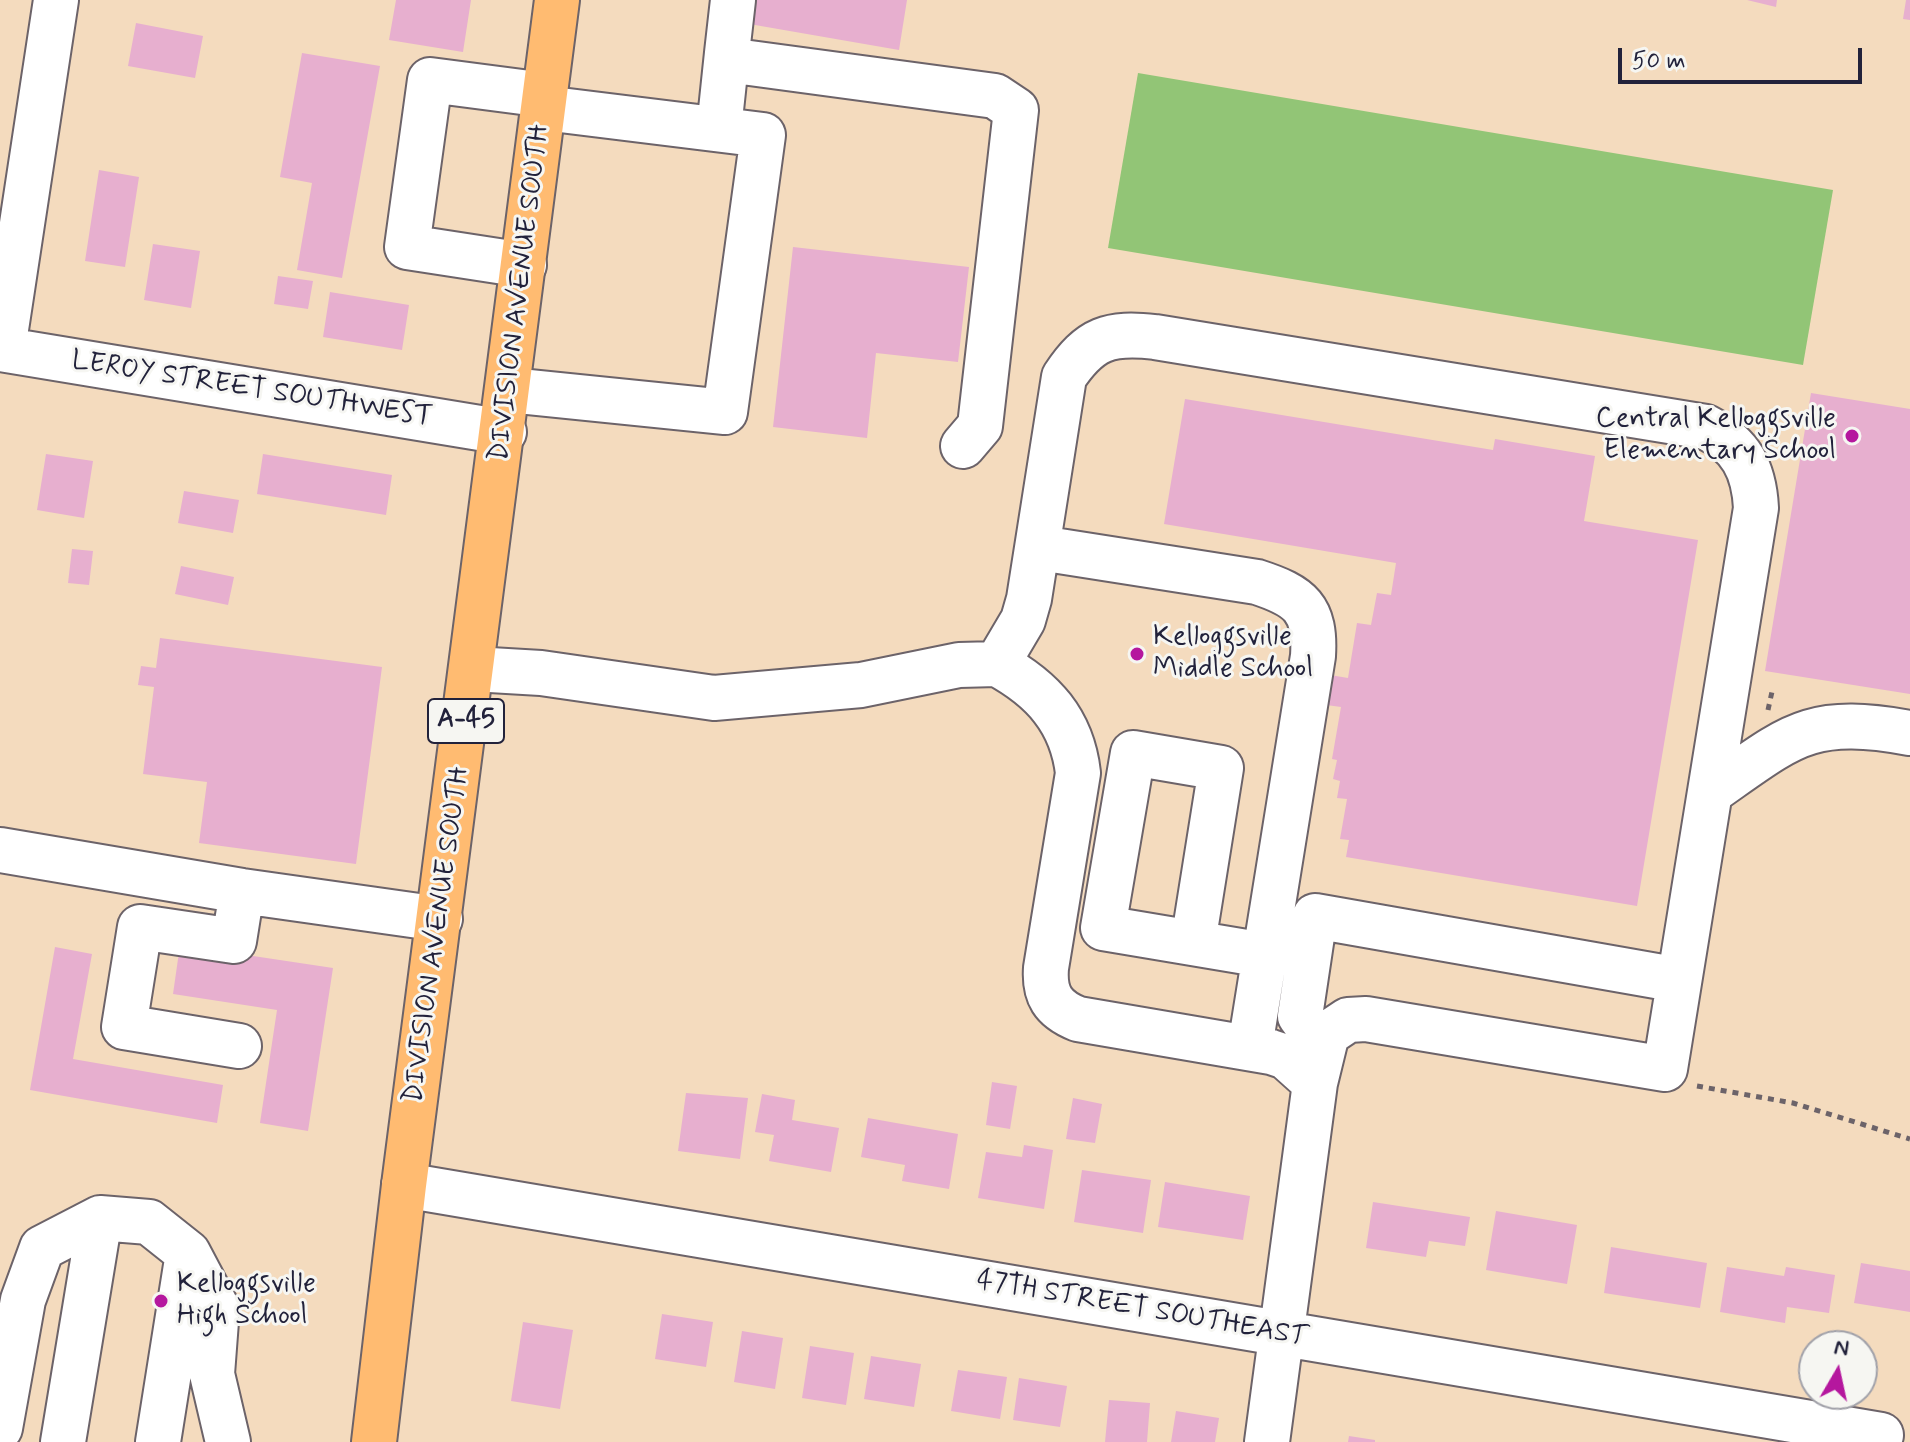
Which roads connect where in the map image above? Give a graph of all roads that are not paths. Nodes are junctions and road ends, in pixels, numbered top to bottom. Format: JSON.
{"nodes":[{"id":1,"x":56,"y":0,"type":"edge"},
{"id":2,"x":557,"y":0,"type":"edge"},
{"id":3,"x":733,"y":0,"type":"edge"},
{"id":4,"x":727,"y":53,"type":"junction"},
{"id":5,"x":544,"y":101,"type":"junction"},
{"id":6,"x":719,"y":129,"type":"junction"},
{"id":7,"x":524,"y":265,"type":"junction"},
{"id":8,"x":1,"y":349,"type":"edge"},
{"id":9,"x":506,"y":411,"type":"junction"},
{"id":10,"x":963,"y":446,"type":"dead end"},
{"id":11,"x":1040,"y":548,"type":"junction"},
{"id":12,"x":997,"y":664,"type":"junction"},
{"id":13,"x":473,"y":669,"type":"junction"},
{"id":14,"x":1910,"y":733,"type":"edge"},
{"id":15,"x":1712,"y":791,"type":"junction"},
{"id":16,"x":0,"y":850,"type":"edge"},
{"id":17,"x":242,"y":891,"type":"junction"},
{"id":18,"x":440,"y":919,"type":"junction"},
{"id":19,"x":1193,"y":943,"type":"dead end"},
{"id":20,"x":1264,"y":955,"type":"junction"},
{"id":21,"x":1679,"y":980,"type":"junction"},
{"id":22,"x":239,"y":1046,"type":"dead end"},
{"id":23,"x":1250,"y":1047,"type":"junction"},
{"id":24,"x":1318,"y":1064,"type":"junction"},
{"id":25,"x":404,"y":1185,"type":"junction"},
{"id":26,"x":100,"y":1218,"type":"junction"},
{"id":27,"x":188,"y":1253,"type":"junction"},
{"id":28,"x":15,"y":1277,"type":"edge"},
{"id":29,"x":1281,"y":1334,"type":"junction"},
{"id":30,"x":0,"y":1428,"type":"edge"},
{"id":31,"x":1881,"y":1435,"type":"dead end"},
{"id":32,"x":63,"y":1442,"type":"edge"},
{"id":33,"x":158,"y":1442,"type":"edge"},
{"id":34,"x":228,"y":1442,"type":"edge"},
{"id":35,"x":374,"y":1442,"type":"edge"},
{"id":36,"x":1267,"y":1442,"type":"edge"}],
"edges":[{"from":1,"to":8,"type":"street"},
{"from":2,"to":5,"type":"main road","name":"DIVISION AVENUE SOUTH","number":"A-45"},
{"from":3,"to":4,"type":"street"},
{"from":4,"to":6,"type":"street"},
{"from":4,"to":10,"type":"street"},
{"from":5,"to":6,"type":"street"},
{"from":5,"to":7,"type":"main road","name":"DIVISION AVENUE SOUTH","number":"A-45"},
{"from":5,"to":7,"type":"street"},
{"from":6,"to":9,"type":"street","name":"LEROY STREET SOUTHWEST"},
{"from":7,"to":9,"type":"main road","name":"DIVISION AVENUE SOUTH","number":"A-45"},
{"from":8,"to":9,"type":"street","name":"LEROY STREET SOUTHWEST"},
{"from":9,"to":13,"type":"main road","name":"DIVISION AVENUE SOUTH","number":"A-45"},
{"from":11,"to":12,"type":"street"},
{"from":11,"to":15,"type":"street"},
{"from":11,"to":20,"type":"street"},
{"from":12,"to":13,"type":"street"},
{"from":12,"to":23,"type":"street"},
{"from":13,"to":18,"type":"main road","name":"DIVISION AVENUE SOUTH","number":"A-45"},
{"from":14,"to":15,"type":"street"},
{"from":15,"to":21,"type":"street"},
{"from":16,"to":17,"type":"street"},
{"from":17,"to":18,"type":"street"},
{"from":17,"to":22,"type":"street"},
{"from":18,"to":25,"type":"main road","name":"DIVISION AVENUE SOUTH","number":"A-45"},
{"from":19,"to":20,"type":"street"},
{"from":20,"to":23,"type":"street"},
{"from":21,"to":24,"type":"street"},
{"from":21,"to":24,"type":"street"},
{"from":23,"to":24,"type":"street"},
{"from":24,"to":29,"type":"street"},
{"from":25,"to":29,"type":"street","name":"47TH STREET SOUTHEAST"},
{"from":25,"to":35,"type":"main road","name":"DIVISION AVENUE SOUTH","number":"A-45"},
{"from":26,"to":27,"type":"street"},
{"from":26,"to":28,"type":"street"},
{"from":26,"to":32,"type":"street"},
{"from":27,"to":33,"type":"street"},
{"from":27,"to":34,"type":"street"},
{"from":28,"to":30,"type":"street"},
{"from":29,"to":31,"type":"street","name":"47TH STREET SOUTHEAST"},
{"from":29,"to":36,"type":"street"}]}
